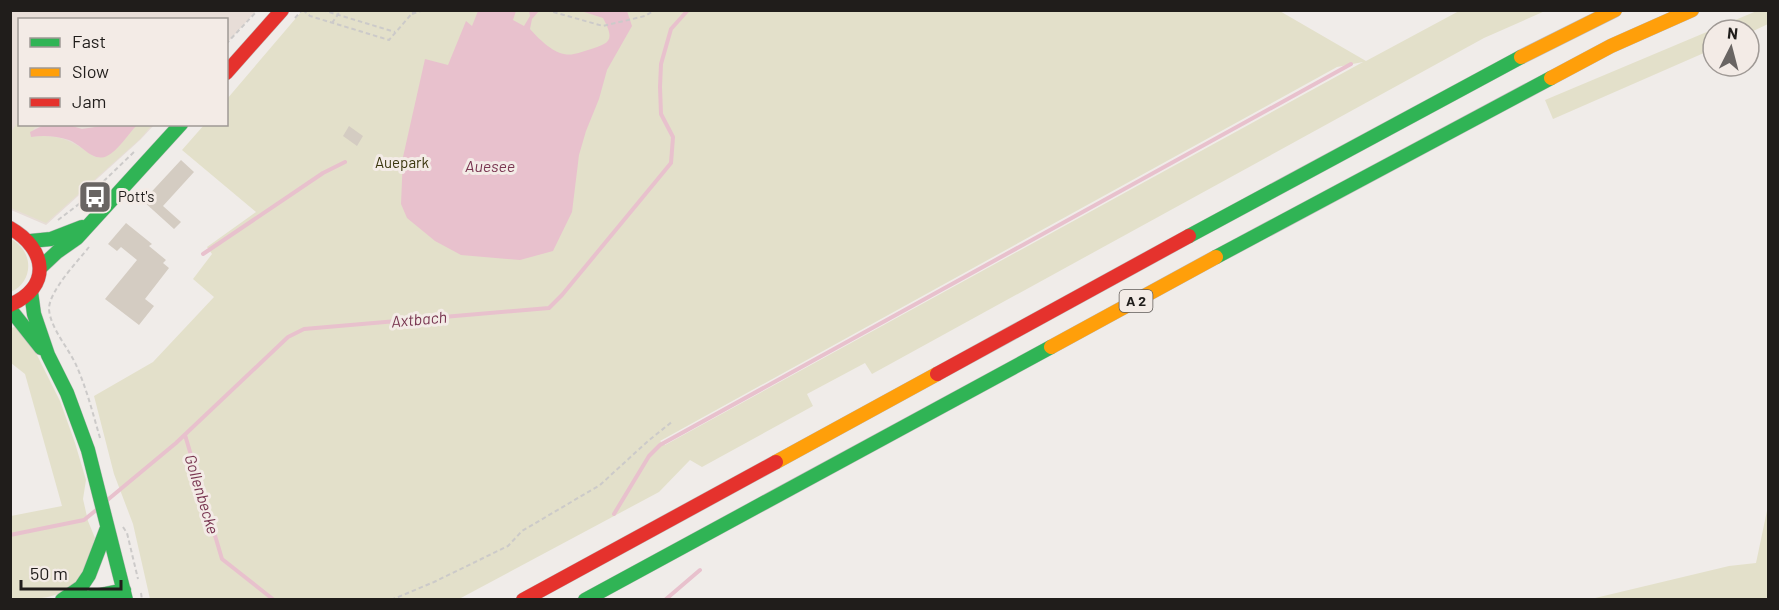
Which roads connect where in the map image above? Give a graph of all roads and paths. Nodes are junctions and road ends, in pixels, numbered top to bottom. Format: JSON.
{"nodes":[{"id":1,"x":258,"y":10,"type":"edge"},
{"id":2,"x":282,"y":10,"type":"edge"},
{"id":3,"x":303,"y":10,"type":"edge"},
{"id":4,"x":322,"y":10,"type":"edge"},
{"id":5,"x":341,"y":10,"type":"edge"},
{"id":6,"x":424,"y":10,"type":"edge"},
{"id":7,"x":655,"y":10,"type":"edge"},
{"id":8,"x":1615,"y":10,"type":"edge"},
{"id":9,"x":1692,"y":10,"type":"edge"},
{"id":10,"x":413,"y":12,"type":"edge"},
{"id":11,"x":548,"y":12,"type":"edge"},
{"id":12,"x":337,"y":16,"type":"junction"},
{"id":13,"x":332,"y":23,"type":"junction"},
{"id":14,"x":395,"y":32,"type":"junction"},
{"id":15,"x":228,"y":42,"type":"edge"},
{"id":16,"x":228,"y":71,"type":"edge"},
{"id":17,"x":179,"y":126,"type":"edge"},
{"id":18,"x":138,"y":148,"type":"dead end"},
{"id":19,"x":56,"y":222,"type":"dead end"},
{"id":20,"x":90,"y":223,"type":"junction"},
{"id":21,"x":10,"y":228,"type":"edge"},
{"id":22,"x":31,"y":241,"type":"junction"},
{"id":23,"x":40,"y":268,"type":"junction"},
{"id":24,"x":69,"y":273,"type":"dead end"},
{"id":25,"x":31,"y":292,"type":"junction"},
{"id":26,"x":10,"y":304,"type":"edge"},
{"id":27,"x":10,"y":309,"type":"edge"},
{"id":28,"x":50,"y":309,"type":"dead end"},
{"id":29,"x":48,"y":355,"type":"junction"},
{"id":30,"x":673,"y":421,"type":"dead end"},
{"id":31,"x":106,"y":522,"type":"junction"},
{"id":32,"x":122,"y":525,"type":"dead end"},
{"id":33,"x":125,"y":595,"type":"edge"},
{"id":34,"x":62,"y":600,"type":"edge"},
{"id":35,"x":76,"y":600,"type":"edge"},
{"id":36,"x":142,"y":600,"type":"edge"},
{"id":37,"x":391,"y":600,"type":"edge"},
{"id":38,"x":523,"y":600,"type":"edge"},
{"id":39,"x":585,"y":600,"type":"edge"}],
"edges":[{"from":1,"to":15,"type":"path"},
{"from":2,"to":16,"type":"main road"},
{"from":3,"to":13,"type":"path"},
{"from":4,"to":12,"type":"path"},
{"from":5,"to":12,"type":"path"},
{"from":6,"to":10,"type":"path"},
{"from":7,"to":11,"type":"path"},
{"from":8,"to":38,"type":"main road","number":"A 2"},
{"from":9,"to":39,"type":"main road","number":"A 2"},
{"from":10,"to":14,"type":"path"},
{"from":12,"to":13,"type":"path"},
{"from":12,"to":14,"type":"path"},
{"from":13,"to":14,"type":"path"},
{"from":17,"to":20,"type":"main road"},
{"from":18,"to":19,"type":"path"},
{"from":20,"to":22,"type":"main road"},
{"from":20,"to":23,"type":"main road"},
{"from":21,"to":22,"type":"main road"},
{"from":22,"to":23,"type":"main road"},
{"from":23,"to":25,"type":"main road"},
{"from":24,"to":28,"type":"path"},
{"from":25,"to":26,"type":"main road"},
{"from":25,"to":29,"type":"main road"},
{"from":27,"to":29,"type":"main road"},
{"from":29,"to":31,"type":"main road"},
{"from":30,"to":37,"type":"path"},
{"from":31,"to":33,"type":"main road"},
{"from":31,"to":34,"type":"main road"},
{"from":32,"to":36,"type":"path"},
{"from":33,"to":35,"type":"main road"}]}
